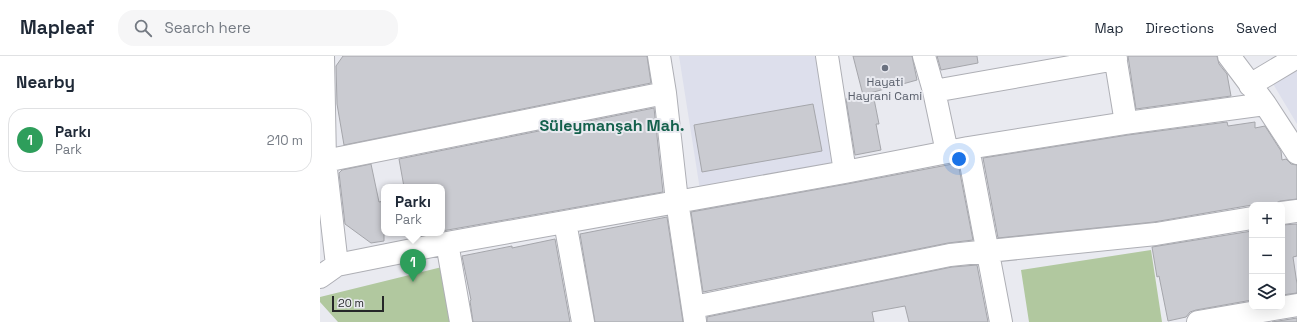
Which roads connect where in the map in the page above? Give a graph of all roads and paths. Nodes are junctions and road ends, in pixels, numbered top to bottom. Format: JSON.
{"nodes":[{"id":1,"x":323,"y":56,"type":"edge"},
{"id":2,"x":659,"y":56,"type":"edge"},
{"id":3,"x":827,"y":56,"type":"edge"},
{"id":4,"x":924,"y":56,"type":"edge"},
{"id":5,"x":1229,"y":56,"type":"edge"},
{"id":6,"x":1115,"y":57,"type":"edge"},
{"id":7,"x":1297,"y":57,"type":"edge"},
{"id":8,"x":1250,"y":84,"type":"junction"},
{"id":9,"x":934,"y":91,"type":"junction"},
{"id":10,"x":665,"y":93,"type":"junction"},
{"id":11,"x":1265,"y":104,"type":"junction"},
{"id":12,"x":1126,"y":123,"type":"junction"},
{"id":13,"x":968,"y":148,"type":"junction"},
{"id":14,"x":947,"y":152,"type":"junction"},
{"id":15,"x":1297,"y":153,"type":"edge"},
{"id":16,"x":325,"y":161,"type":"junction"},
{"id":17,"x":845,"y":172,"type":"junction"},
{"id":18,"x":676,"y":201,"type":"junction"},
{"id":19,"x":1297,"y":211,"type":"edge"},
{"id":20,"x":1285,"y":213,"type":"edge"},
{"id":21,"x":1249,"y":218,"type":"edge"},
{"id":22,"x":566,"y":222,"type":"junction"},
{"id":23,"x":447,"y":243,"type":"junction"},
{"id":24,"x":986,"y":251,"type":"junction"},
{"id":25,"x":328,"y":271,"type":"edge"},
{"id":26,"x":1297,"y":305,"type":"edge"},
{"id":27,"x":695,"y":314,"type":"edge"},
{"id":28,"x":461,"y":322,"type":"edge"},
{"id":29,"x":583,"y":322,"type":"edge"},
{"id":30,"x":1000,"y":322,"type":"edge"},
{"id":31,"x":1198,"y":322,"type":"edge"}],
"edges":[{"from":1,"to":16,"type":"street"},
{"from":2,"to":10,"type":"street"},
{"from":3,"to":17,"type":"street"},
{"from":4,"to":9,"type":"street"},
{"from":5,"to":8,"type":"street"},
{"from":6,"to":9,"type":"street"},
{"from":6,"to":12,"type":"street"},
{"from":7,"to":8,"type":"street"},
{"from":8,"to":11,"type":"street"},
{"from":9,"to":14,"type":"street"},
{"from":10,"to":16,"type":"street"},
{"from":10,"to":18,"type":"street"},
{"from":11,"to":12,"type":"street"},
{"from":11,"to":15,"type":"street"},
{"from":12,"to":13,"type":"street"},
{"from":13,"to":14,"type":"street"},
{"from":13,"to":24,"type":"street"},
{"from":14,"to":17,"type":"street"},
{"from":16,"to":25,"type":"street"},
{"from":17,"to":18,"type":"street"},
{"from":18,"to":22,"type":"street"},
{"from":18,"to":27,"type":"street"},
{"from":19,"to":20,"type":"street"},
{"from":21,"to":24,"type":"street"},
{"from":22,"to":23,"type":"street"},
{"from":22,"to":29,"type":"street"},
{"from":23,"to":25,"type":"street"},
{"from":23,"to":28,"type":"street"},
{"from":24,"to":27,"type":"street"},
{"from":24,"to":30,"type":"street"},
{"from":26,"to":31,"type":"street"}]}
